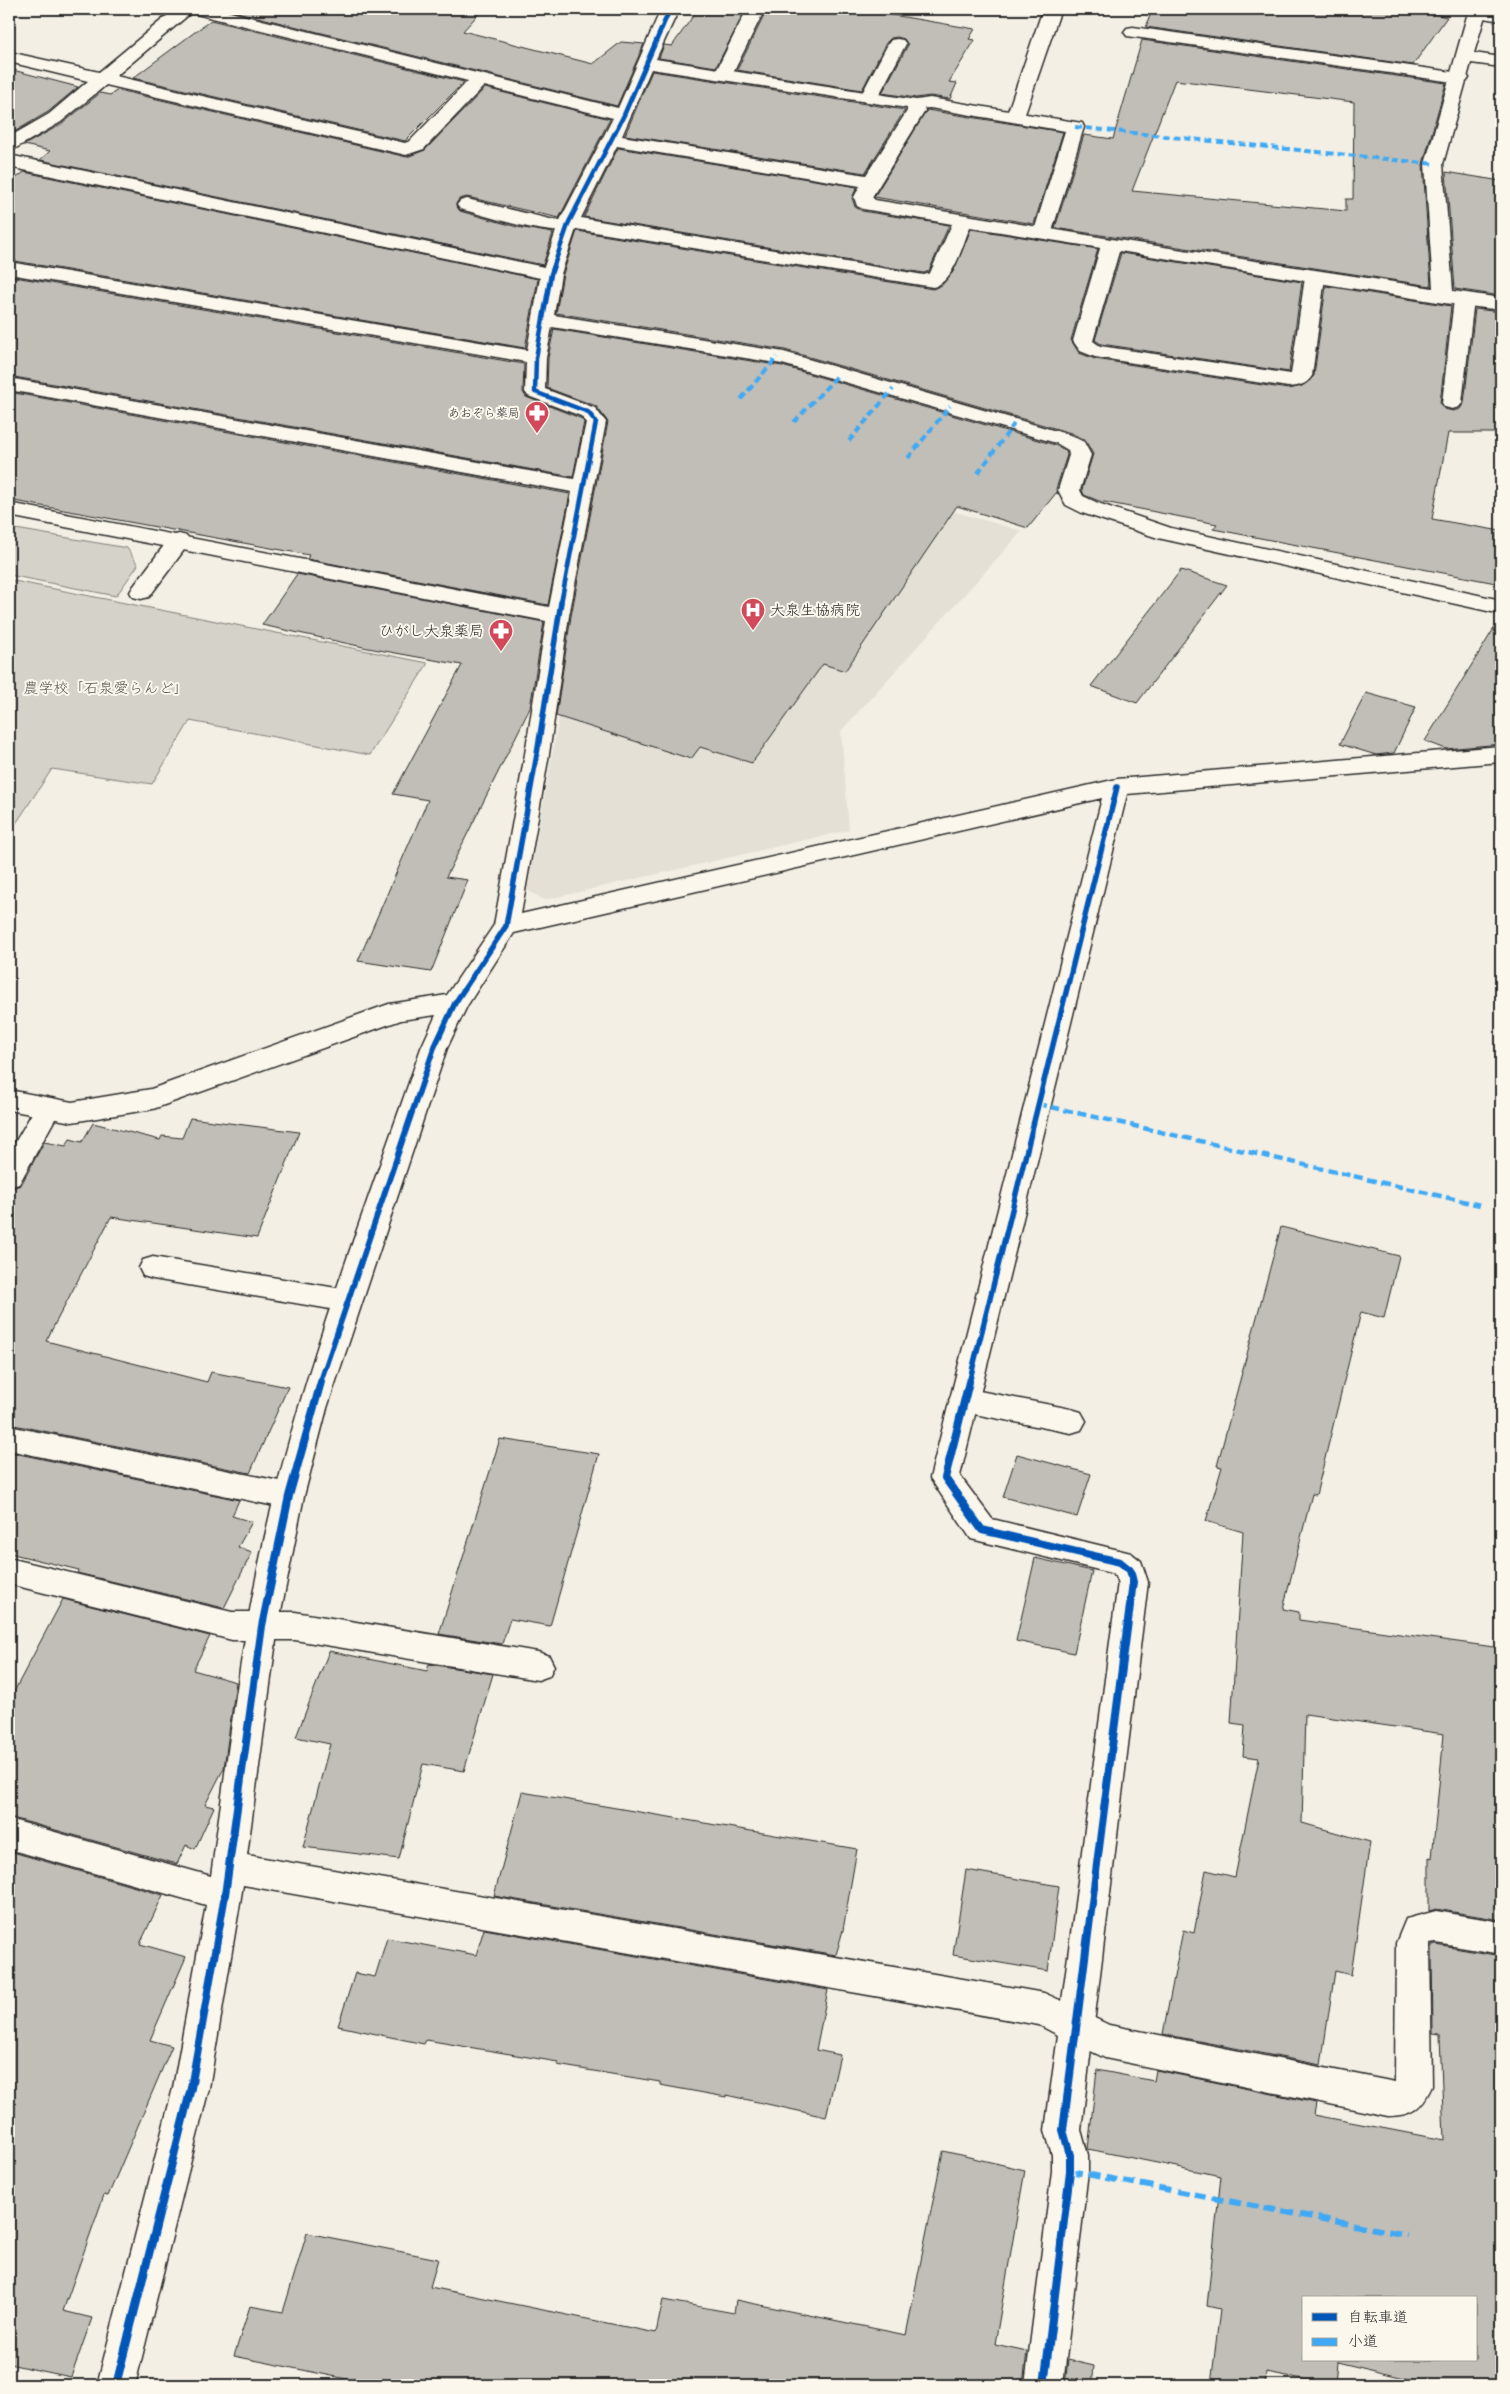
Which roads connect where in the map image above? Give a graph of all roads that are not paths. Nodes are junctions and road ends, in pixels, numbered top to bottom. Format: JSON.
{"nodes":[{"id":1,"x":185,"y":9,"type":"edge"},
{"id":2,"x":198,"y":9,"type":"edge"},
{"id":3,"x":670,"y":9,"type":"edge"},
{"id":4,"x":1052,"y":9,"type":"edge"},
{"id":5,"x":1478,"y":10,"type":"edge"},
{"id":6,"x":753,"y":15,"type":"dead end"},
{"id":7,"x":1501,"y":16,"type":"edge"},
{"id":8,"x":1133,"y":32,"type":"dead end"},
{"id":9,"x":897,"y":44,"type":"dead end"},
{"id":10,"x":9,"y":57,"type":"edge"},
{"id":11,"x":1464,"y":57,"type":"junction"},
{"id":12,"x":1501,"y":62,"type":"edge"},
{"id":13,"x":645,"y":63,"type":"junction"},
{"id":14,"x":723,"y":75,"type":"junction"},
{"id":15,"x":1460,"y":78,"type":"junction"},
{"id":16,"x":100,"y":80,"type":"junction"},
{"id":17,"x":479,"y":80,"type":"junction"},
{"id":18,"x":869,"y":97,"type":"junction"},
{"id":19,"x":916,"y":106,"type":"junction"},
{"id":20,"x":624,"y":115,"type":"junction"},
{"id":21,"x":1015,"y":117,"type":"junction"},
{"id":22,"x":612,"y":140,"type":"junction"},
{"id":23,"x":9,"y":144,"type":"edge"},
{"id":24,"x":9,"y":162,"type":"edge"},
{"id":25,"x":871,"y":182,"type":"junction"},
{"id":26,"x":467,"y":205,"type":"dead end"},
{"id":27,"x":964,"y":220,"type":"junction"},
{"id":28,"x":568,"y":224,"type":"junction"},
{"id":29,"x":1043,"y":234,"type":"junction"},
{"id":30,"x":1111,"y":245,"type":"junction"},
{"id":31,"x":9,"y":268,"type":"edge"},
{"id":32,"x":551,"y":274,"type":"junction"},
{"id":33,"x":1315,"y":277,"type":"junction"},
{"id":34,"x":1454,"y":298,"type":"junction"},
{"id":35,"x":1501,"y":304,"type":"edge"},
{"id":36,"x":542,"y":319,"type":"junction"},
{"id":37,"x":536,"y":358,"type":"junction"},
{"id":38,"x":9,"y":384,"type":"edge"},
{"id":39,"x":1452,"y":403,"type":"dead end"},
{"id":40,"x":582,"y":487,"type":"junction"},
{"id":41,"x":9,"y":509,"type":"edge"},
{"id":42,"x":178,"y":541,"type":"junction"},
{"id":43,"x":141,"y":592,"type":"dead end"},
{"id":44,"x":1501,"y":607,"type":"edge"},
{"id":45,"x":558,"y":616,"type":"junction"},
{"id":46,"x":1501,"y":754,"type":"edge"},
{"id":47,"x":1117,"y":787,"type":"junction"},
{"id":48,"x":506,"y":926,"type":"junction"},
{"id":49,"x":455,"y":1003,"type":"junction"},
{"id":50,"x":9,"y":1100,"type":"edge"},
{"id":51,"x":48,"y":1108,"type":"junction"},
{"id":52,"x":9,"y":1176,"type":"edge"},
{"id":53,"x":153,"y":1268,"type":"dead end"},
{"id":54,"x":348,"y":1300,"type":"junction"},
{"id":55,"x":964,"y":1400,"type":"junction"},
{"id":56,"x":1071,"y":1421,"type":"dead end"},
{"id":57,"x":9,"y":1438,"type":"edge"},
{"id":58,"x":288,"y":1496,"type":"junction"},
{"id":59,"x":9,"y":1571,"type":"edge"},
{"id":60,"x":262,"y":1626,"type":"junction"},
{"id":61,"x":538,"y":1666,"type":"dead end"},
{"id":62,"x":9,"y":1834,"type":"edge"},
{"id":63,"x":227,"y":1881,"type":"junction"},
{"id":64,"x":1501,"y":1938,"type":"edge"},
{"id":65,"x":1076,"y":2026,"type":"junction"},
{"id":66,"x":116,"y":2385,"type":"edge"},
{"id":67,"x":1044,"y":2385,"type":"edge"}],
"edges":[{"from":1,"to":16,"type":"street"},
{"from":2,"to":17,"type":"street"},
{"from":3,"to":13,"type":"street"},
{"from":4,"to":21,"type":"street"},
{"from":5,"to":7,"type":"street"},
{"from":5,"to":11,"type":"street"},
{"from":6,"to":14,"type":"street"},
{"from":8,"to":15,"type":"street"},
{"from":9,"to":18,"type":"street"},
{"from":10,"to":16,"type":"street"},
{"from":11,"to":12,"type":"street"},
{"from":11,"to":15,"type":"street"},
{"from":13,"to":14,"type":"street"},
{"from":13,"to":20,"type":"street"},
{"from":14,"to":18,"type":"street"},
{"from":15,"to":34,"type":"street"},
{"from":16,"to":17,"type":"street"},
{"from":16,"to":23,"type":"street"},
{"from":17,"to":20,"type":"street"},
{"from":18,"to":19,"type":"street"},
{"from":19,"to":21,"type":"street"},
{"from":19,"to":25,"type":"street"},
{"from":20,"to":22,"type":"street"},
{"from":21,"to":29,"type":"street"},
{"from":22,"to":25,"type":"street"},
{"from":22,"to":28,"type":"street"},
{"from":24,"to":32,"type":"street"},
{"from":25,"to":27,"type":"street"},
{"from":26,"to":28,"type":"street"},
{"from":27,"to":28,"type":"street"},
{"from":27,"to":29,"type":"street"},
{"from":28,"to":32,"type":"street"},
{"from":29,"to":30,"type":"street"},
{"from":30,"to":33,"type":"street"},
{"from":30,"to":33,"type":"street"},
{"from":31,"to":37,"type":"street"},
{"from":32,"to":36,"type":"street"},
{"from":33,"to":34,"type":"street"},
{"from":34,"to":35,"type":"street"},
{"from":34,"to":39,"type":"street"},
{"from":36,"to":37,"type":"street"},
{"from":36,"to":44,"type":"street"},
{"from":37,"to":40,"type":"street"},
{"from":38,"to":40,"type":"street"},
{"from":40,"to":45,"type":"street"},
{"from":41,"to":42,"type":"street"},
{"from":42,"to":43,"type":"street"},
{"from":42,"to":45,"type":"street"},
{"from":45,"to":48,"type":"street"},
{"from":46,"to":47,"type":"street"},
{"from":47,"to":48,"type":"street"},
{"from":47,"to":55,"type":"street"},
{"from":48,"to":49,"type":"street"},
{"from":49,"to":51,"type":"street"},
{"from":49,"to":54,"type":"street"},
{"from":50,"to":51,"type":"street"},
{"from":51,"to":52,"type":"street"},
{"from":53,"to":54,"type":"street"},
{"from":54,"to":58,"type":"street"},
{"from":55,"to":56,"type":"street"},
{"from":55,"to":65,"type":"street"},
{"from":57,"to":58,"type":"street"},
{"from":58,"to":60,"type":"street"},
{"from":59,"to":60,"type":"street"},
{"from":60,"to":61,"type":"street"},
{"from":60,"to":63,"type":"street"},
{"from":62,"to":63,"type":"street"},
{"from":63,"to":65,"type":"street"},
{"from":63,"to":66,"type":"street"},
{"from":64,"to":65,"type":"street"},
{"from":65,"to":67,"type":"street"}]}
